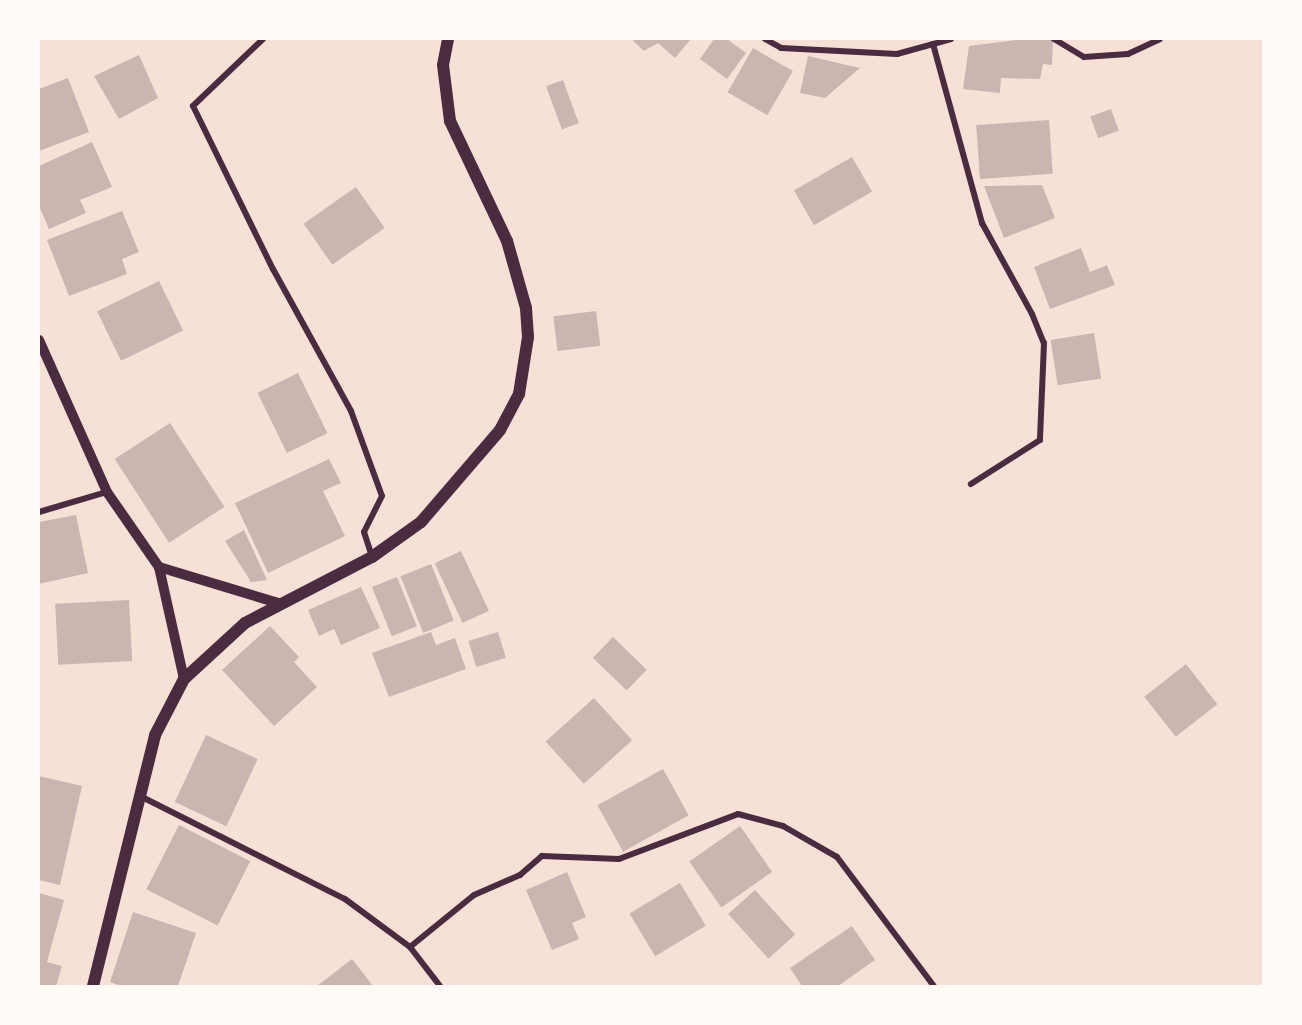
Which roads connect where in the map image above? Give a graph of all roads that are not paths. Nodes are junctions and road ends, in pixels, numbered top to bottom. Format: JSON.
{"nodes":[{"id":1,"x":263,"y":39,"type":"edge"},
{"id":2,"x":448,"y":39,"type":"edge"},
{"id":3,"x":765,"y":39,"type":"edge"},
{"id":4,"x":951,"y":39,"type":"edge"},
{"id":5,"x":1054,"y":39,"type":"edge"},
{"id":6,"x":1160,"y":39,"type":"edge"},
{"id":7,"x":933,"y":44,"type":"junction"},
{"id":8,"x":39,"y":340,"type":"edge"},
{"id":9,"x":971,"y":484,"type":"dead end"},
{"id":10,"x":107,"y":492,"type":"junction"},
{"id":11,"x":39,"y":512,"type":"edge"},
{"id":12,"x":372,"y":556,"type":"junction"},
{"id":13,"x":159,"y":567,"type":"junction"},
{"id":14,"x":278,"y":603,"type":"junction"},
{"id":15,"x":184,"y":679,"type":"junction"},
{"id":16,"x":140,"y":796,"type":"junction"},
{"id":17,"x":410,"y":947,"type":"junction"},
{"id":18,"x":93,"y":986,"type":"edge"},
{"id":19,"x":440,"y":986,"type":"edge"},
{"id":20,"x":934,"y":986,"type":"edge"}],
"edges":[{"from":1,"to":12,"type":"street"},
{"from":2,"to":12,"type":"main road"},
{"from":3,"to":7,"type":"street"},
{"from":4,"to":7,"type":"street"},
{"from":5,"to":6,"type":"street"},
{"from":7,"to":9,"type":"street"},
{"from":8,"to":10,"type":"street"},
{"from":10,"to":11,"type":"street"},
{"from":10,"to":13,"type":"street"},
{"from":12,"to":14,"type":"main road"},
{"from":13,"to":14,"type":"street"},
{"from":13,"to":15,"type":"street"},
{"from":14,"to":15,"type":"main road"},
{"from":15,"to":16,"type":"main road"},
{"from":16,"to":17,"type":"street"},
{"from":16,"to":18,"type":"main road"},
{"from":17,"to":19,"type":"street"},
{"from":17,"to":20,"type":"street"}]}
